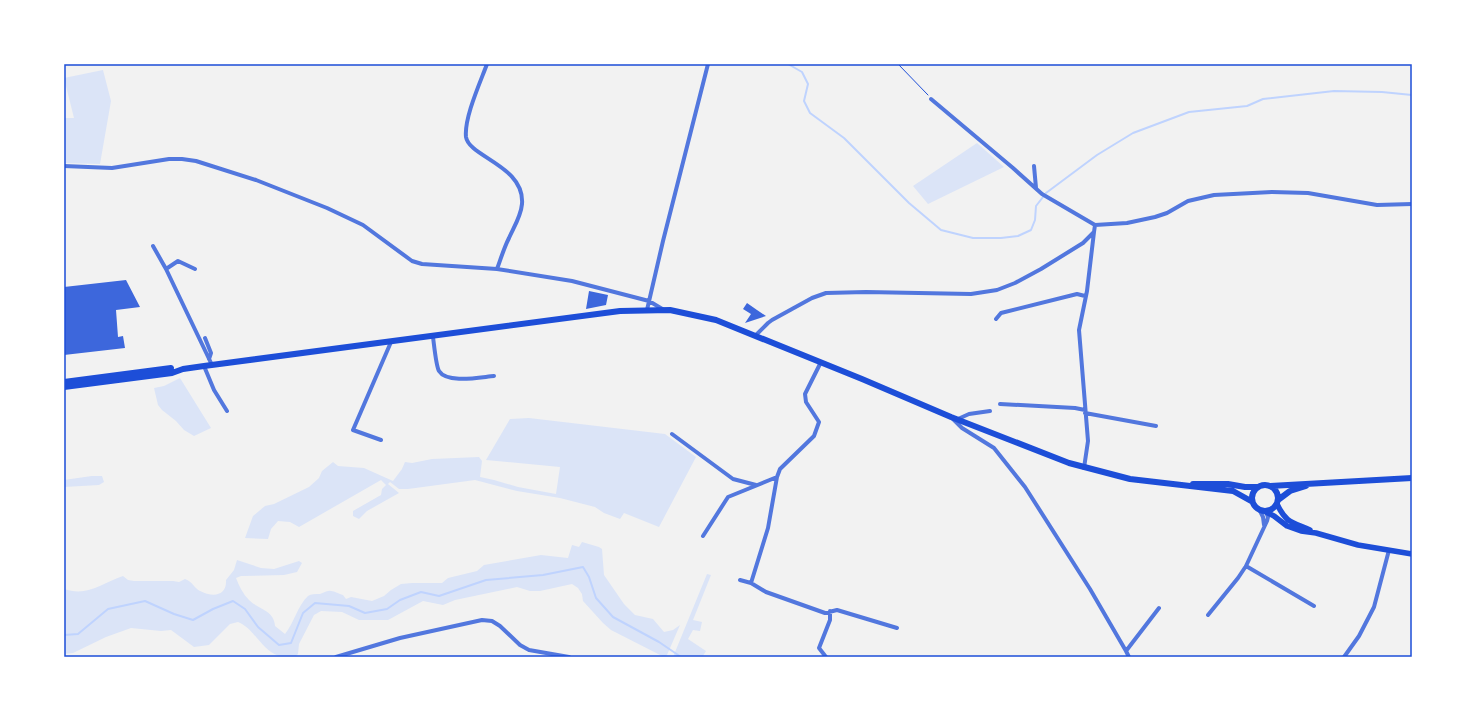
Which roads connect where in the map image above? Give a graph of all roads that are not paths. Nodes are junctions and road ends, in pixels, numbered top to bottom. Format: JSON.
{"nodes":[{"id":1,"x":487,"y":64,"type":"edge"},
{"id":2,"x":708,"y":64,"type":"edge"},
{"id":3,"x":931,"y":99,"type":"road end"},
{"id":4,"x":64,"y":166,"type":"edge"},
{"id":5,"x":1034,"y":166,"type":"dead end"},
{"id":6,"x":1036,"y":189,"type":"junction"},
{"id":7,"x":1412,"y":204,"type":"edge"},
{"id":8,"x":1095,"y":225,"type":"junction"},
{"id":9,"x":1094,"y":232,"type":"junction"},
{"id":10,"x":153,"y":246,"type":"dead end"},
{"id":11,"x":195,"y":269,"type":"dead end"},
{"id":12,"x":497,"y":269,"type":"junction"},
{"id":13,"x":166,"y":270,"type":"junction"},
{"id":14,"x":1085,"y":296,"type":"junction"},
{"id":15,"x":650,"y":301,"type":"junction"},
{"id":16,"x":647,"y":310,"type":"junction"},
{"id":17,"x":664,"y":310,"type":"junction"},
{"id":18,"x":996,"y":319,"type":"dead end"},
{"id":19,"x":756,"y":335,"type":"junction"},
{"id":20,"x":433,"y":336,"type":"junction"},
{"id":21,"x":204,"y":338,"type":"dead end"},
{"id":22,"x":391,"y":342,"type":"junction"},
{"id":23,"x":209,"y":359,"type":"junction"},
{"id":24,"x":821,"y":362,"type":"junction"},
{"id":25,"x":212,"y":365,"type":"junction"},
{"id":26,"x":204,"y":366,"type":"junction"},
{"id":27,"x":183,"y":369,"type":"junction"},
{"id":28,"x":494,"y":376,"type":"dead end"},
{"id":29,"x":64,"y":382,"type":"edge"},
{"id":30,"x":64,"y":387,"type":"edge"},
{"id":31,"x":1000,"y":404,"type":"dead end"},
{"id":32,"x":227,"y":411,"type":"dead end"},
{"id":33,"x":990,"y":411,"type":"dead end"},
{"id":34,"x":1085,"y":411,"type":"junction"},
{"id":35,"x":954,"y":418,"type":"junction"},
{"id":36,"x":1156,"y":426,"type":"dead end"},
{"id":37,"x":672,"y":434,"type":"dead end"},
{"id":38,"x":381,"y":440,"type":"dead end"},
{"id":39,"x":1084,"y":468,"type":"junction"},
{"id":40,"x":776,"y":477,"type":"junction"},
{"id":41,"x":1412,"y":478,"type":"edge"},
{"id":42,"x":1178,"y":484,"type":"junction"},
{"id":43,"x":1312,"y":484,"type":"junction"},
{"id":44,"x":757,"y":485,"type":"junction"},
{"id":45,"x":1270,"y":486,"type":"junction"},
{"id":46,"x":1257,"y":487,"type":"junction"},
{"id":47,"x":1251,"y":501,"type":"junction"},
{"id":48,"x":1277,"y":502,"type":"junction"},
{"id":49,"x":1263,"y":511,"type":"junction"},
{"id":50,"x":1316,"y":533,"type":"junction"},
{"id":51,"x":703,"y":536,"type":"dead end"},
{"id":52,"x":1389,"y":550,"type":"junction"},
{"id":53,"x":1412,"y":554,"type":"edge"},
{"id":54,"x":1246,"y":566,"type":"junction"},
{"id":55,"x":740,"y":580,"type":"dead end"},
{"id":56,"x":751,"y":583,"type":"junction"},
{"id":57,"x":1314,"y":606,"type":"dead end"},
{"id":58,"x":1160,"y":608,"type":"dead end"},
{"id":59,"x":830,"y":611,"type":"junction"},
{"id":60,"x":1208,"y":615,"type":"dead end"},
{"id":61,"x":897,"y":628,"type":"dead end"},
{"id":62,"x":1126,"y":651,"type":"junction"},
{"id":63,"x":336,"y":657,"type":"edge"},
{"id":64,"x":569,"y":657,"type":"edge"},
{"id":65,"x":826,"y":657,"type":"edge"},
{"id":66,"x":1128,"y":657,"type":"edge"},
{"id":67,"x":1344,"y":657,"type":"edge"}],
"edges":[{"from":1,"to":12,"type":"street"},
{"from":2,"to":15,"type":"street"},
{"from":3,"to":6,"type":"street"},
{"from":4,"to":12,"type":"street"},
{"from":5,"to":6,"type":"street"},
{"from":6,"to":8,"type":"street"},
{"from":7,"to":8,"type":"street"},
{"from":8,"to":9,"type":"street"},
{"from":9,"to":14,"type":"street"},
{"from":9,"to":19,"type":"street"},
{"from":10,"to":13,"type":"street"},
{"from":11,"to":13,"type":"street"},
{"from":12,"to":15,"type":"street"},
{"from":13,"to":23,"type":"street"},
{"from":14,"to":18,"type":"street"},
{"from":14,"to":34,"type":"street"},
{"from":15,"to":16,"type":"street"},
{"from":15,"to":17,"type":"street"},
{"from":16,"to":17,"type":"main road"},
{"from":16,"to":20,"type":"main road"},
{"from":17,"to":19,"type":"main road"},
{"from":19,"to":24,"type":"main road"},
{"from":20,"to":22,"type":"main road"},
{"from":20,"to":28,"type":"street"},
{"from":21,"to":23,"type":"street"},
{"from":22,"to":25,"type":"main road"},
{"from":22,"to":38,"type":"street"},
{"from":23,"to":25,"type":"street"},
{"from":24,"to":35,"type":"main road"},
{"from":24,"to":40,"type":"street"},
{"from":25,"to":26,"type":"main road"},
{"from":26,"to":27,"type":"main road"},
{"from":26,"to":32,"type":"street"},
{"from":27,"to":29,"type":"main road"},
{"from":27,"to":30,"type":"main road"},
{"from":31,"to":34,"type":"street"},
{"from":33,"to":35,"type":"street"},
{"from":34,"to":36,"type":"street"},
{"from":34,"to":39,"type":"street"},
{"from":35,"to":39,"type":"main road"},
{"from":35,"to":62,"type":"street"},
{"from":37,"to":44,"type":"street"},
{"from":39,"to":42,"type":"main road"},
{"from":40,"to":44,"type":"street"},
{"from":40,"to":56,"type":"street"},
{"from":41,"to":43,"type":"main road"},
{"from":42,"to":46,"type":"main road"},
{"from":42,"to":47,"type":"main road"},
{"from":43,"to":45,"type":"main road"},
{"from":43,"to":48,"type":"main road"},
{"from":44,"to":51,"type":"street"},
{"from":45,"to":46,"type":"main road"},
{"from":45,"to":48,"type":"main road"},
{"from":46,"to":47,"type":"main road"},
{"from":47,"to":49,"type":"main road"},
{"from":48,"to":49,"type":"main road"},
{"from":48,"to":50,"type":"main road"},
{"from":49,"to":50,"type":"main road"},
{"from":49,"to":54,"type":"street"},
{"from":50,"to":52,"type":"main road"},
{"from":52,"to":53,"type":"main road"},
{"from":52,"to":67,"type":"street"},
{"from":54,"to":57,"type":"street"},
{"from":54,"to":60,"type":"street"},
{"from":55,"to":56,"type":"street"},
{"from":56,"to":59,"type":"street"},
{"from":58,"to":62,"type":"street"},
{"from":59,"to":61,"type":"street"},
{"from":59,"to":65,"type":"street"},
{"from":62,"to":66,"type":"street"},
{"from":63,"to":64,"type":"street"}]}
